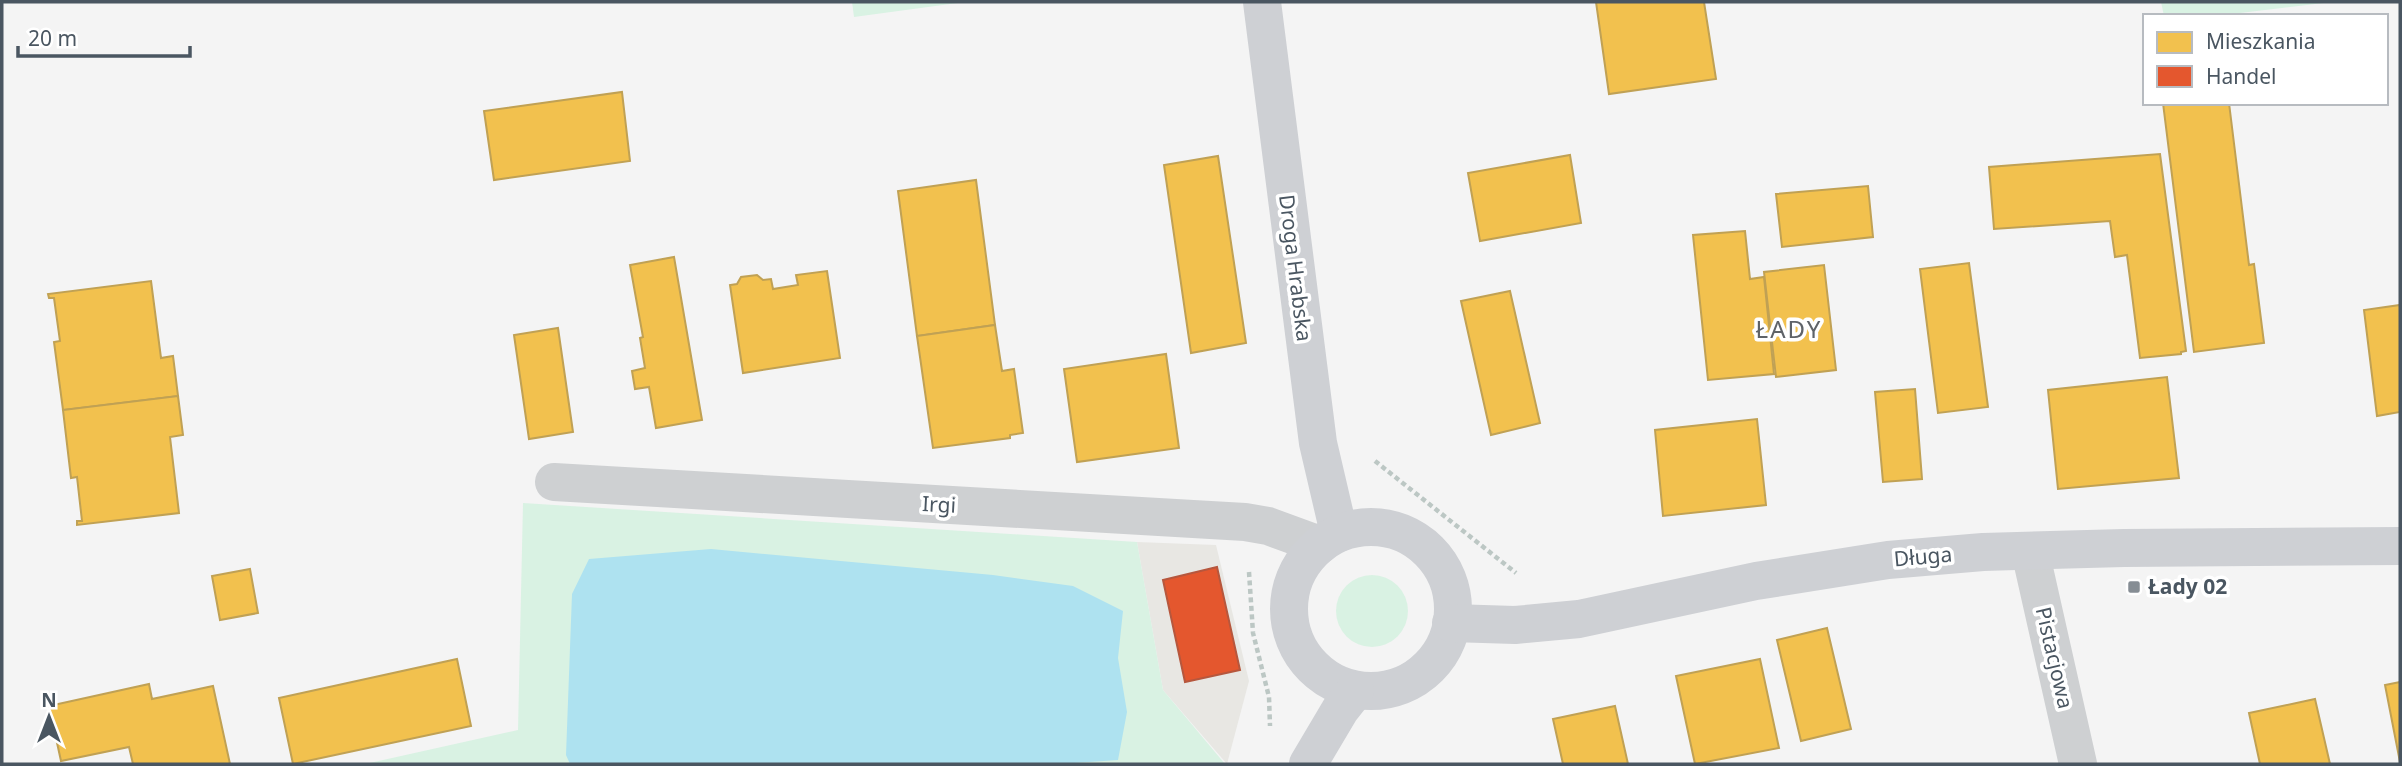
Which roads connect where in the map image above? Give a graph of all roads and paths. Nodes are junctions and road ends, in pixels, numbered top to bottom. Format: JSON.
{"nodes":[{"id":1,"x":1262,"y":2,"type":"edge"},
{"id":2,"x":1370,"y":453,"type":"dead end"},
{"id":3,"x":554,"y":482,"type":"dead end"},
{"id":4,"x":1245,"y":522,"type":"junction"},
{"id":5,"x":1330,"y":539,"type":"junction"},
{"id":6,"x":2400,"y":546,"type":"edge"},
{"id":7,"x":2030,"y":551,"type":"junction"},
{"id":8,"x":1517,"y":575,"type":"dead end"},
{"id":9,"x":1451,"y":623,"type":"junction"},
{"id":10,"x":1354,"y":691,"type":"junction"},
{"id":11,"x":1271,"y":733,"type":"dead end"},
{"id":12,"x":1308,"y":764,"type":"edge"},
{"id":13,"x":2078,"y":764,"type":"edge"}],
"edges":[{"from":1,"to":5,"type":"street","name":"Droga Hrabska"},
{"from":2,"to":8,"type":"path"},
{"from":3,"to":4,"type":"street","name":"Irgi"},
{"from":4,"to":5,"type":"street","name":"Irgi"},
{"from":4,"to":11,"type":"path"},
{"from":5,"to":9,"type":"street"},
{"from":5,"to":10,"type":"street"},
{"from":6,"to":7,"type":"street","name":"Długa"},
{"from":7,"to":9,"type":"street","name":"Długa"},
{"from":7,"to":13,"type":"street","name":"Pistacjowa"},
{"from":9,"to":10,"type":"street"},
{"from":10,"to":12,"type":"street"}]}
